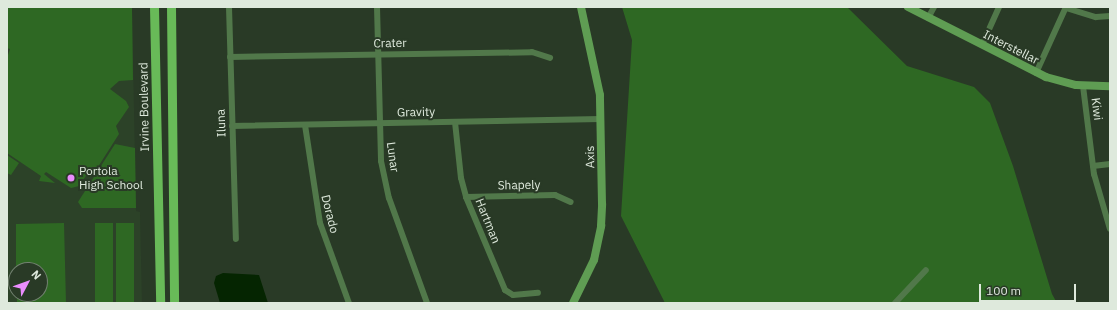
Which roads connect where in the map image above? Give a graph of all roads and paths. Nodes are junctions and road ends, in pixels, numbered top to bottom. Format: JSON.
{"nodes":[{"id":1,"x":154,"y":7,"type":"edge"},
{"id":2,"x":171,"y":7,"type":"edge"},
{"id":3,"x":229,"y":7,"type":"edge"},
{"id":4,"x":377,"y":7,"type":"edge"},
{"id":5,"x":581,"y":7,"type":"edge"},
{"id":6,"x":908,"y":7,"type":"edge"},
{"id":7,"x":934,"y":7,"type":"edge"},
{"id":8,"x":999,"y":7,"type":"edge"},
{"id":9,"x":1066,"y":8,"type":"edge"},
{"id":10,"x":1110,"y":16,"type":"edge"},
{"id":11,"x":928,"y":18,"type":"junction"},
{"id":12,"x":982,"y":45,"type":"junction"},
{"id":13,"x":377,"y":54,"type":"junction"},
{"id":14,"x":230,"y":57,"type":"junction"},
{"id":15,"x":550,"y":58,"type":"dead end"},
{"id":16,"x":1036,"y":73,"type":"junction"},
{"id":17,"x":1082,"y":86,"type":"junction"},
{"id":18,"x":1110,"y":86,"type":"edge"},
{"id":19,"x":601,"y":119,"type":"junction"},
{"id":20,"x":455,"y":122,"type":"junction"},
{"id":21,"x":378,"y":124,"type":"junction"},
{"id":22,"x":305,"y":125,"type":"junction"},
{"id":23,"x":232,"y":126,"type":"junction"},
{"id":24,"x":1110,"y":164,"type":"edge"},
{"id":25,"x":1093,"y":166,"type":"junction"},
{"id":26,"x":466,"y":197,"type":"junction"},
{"id":27,"x":571,"y":202,"type":"dead end"},
{"id":28,"x":1110,"y":229,"type":"edge"},
{"id":29,"x":236,"y":239,"type":"dead end"},
{"id":30,"x":926,"y":270,"type":"dead end"},
{"id":31,"x":538,"y":292,"type":"dead end"},
{"id":32,"x":160,"y":303,"type":"edge"},
{"id":33,"x":174,"y":303,"type":"edge"},
{"id":34,"x":349,"y":303,"type":"edge"},
{"id":35,"x":427,"y":303,"type":"edge"},
{"id":36,"x":573,"y":303,"type":"edge"},
{"id":37,"x":895,"y":303,"type":"edge"}],
"edges":[{"from":1,"to":32,"type":"main road","name":"Irvine Boulevard"},
{"from":2,"to":33,"type":"main road"},
{"from":3,"to":14,"type":"street","name":"Iluna"},
{"from":4,"to":13,"type":"street","name":"Lunar"},
{"from":5,"to":19,"type":"street","name":"Axis"},
{"from":6,"to":11,"type":"street","name":"Interstellar"},
{"from":7,"to":11,"type":"street"},
{"from":8,"to":12,"type":"street"},
{"from":9,"to":10,"type":"street"},
{"from":9,"to":16,"type":"street"},
{"from":11,"to":12,"type":"street","name":"Interstellar"},
{"from":12,"to":16,"type":"street","name":"Interstellar"},
{"from":13,"to":14,"type":"street","name":"Crater"},
{"from":13,"to":15,"type":"street","name":"Crater"},
{"from":13,"to":21,"type":"street","name":"Lunar"},
{"from":14,"to":23,"type":"street","name":"Iluna"},
{"from":16,"to":17,"type":"street","name":"Interstellar"},
{"from":17,"to":18,"type":"street","name":"Interstellar"},
{"from":17,"to":25,"type":"street","name":"Kiwi"},
{"from":19,"to":20,"type":"street","name":"Gravity"},
{"from":19,"to":36,"type":"street","name":"Axis"},
{"from":20,"to":21,"type":"street","name":"Gravity"},
{"from":20,"to":26,"type":"street","name":"Hartman"},
{"from":21,"to":22,"type":"street","name":"Gravity"},
{"from":21,"to":35,"type":"street","name":"Lunar"},
{"from":22,"to":23,"type":"street","name":"Gravity"},
{"from":22,"to":34,"type":"street","name":"Dorado"},
{"from":23,"to":29,"type":"street","name":"Iluna"},
{"from":24,"to":25,"type":"street"},
{"from":25,"to":28,"type":"street","name":"Kiwi"},
{"from":26,"to":27,"type":"street","name":"Shapely"},
{"from":26,"to":31,"type":"street","name":"Hartman"},
{"from":30,"to":37,"type":"street"}]}
